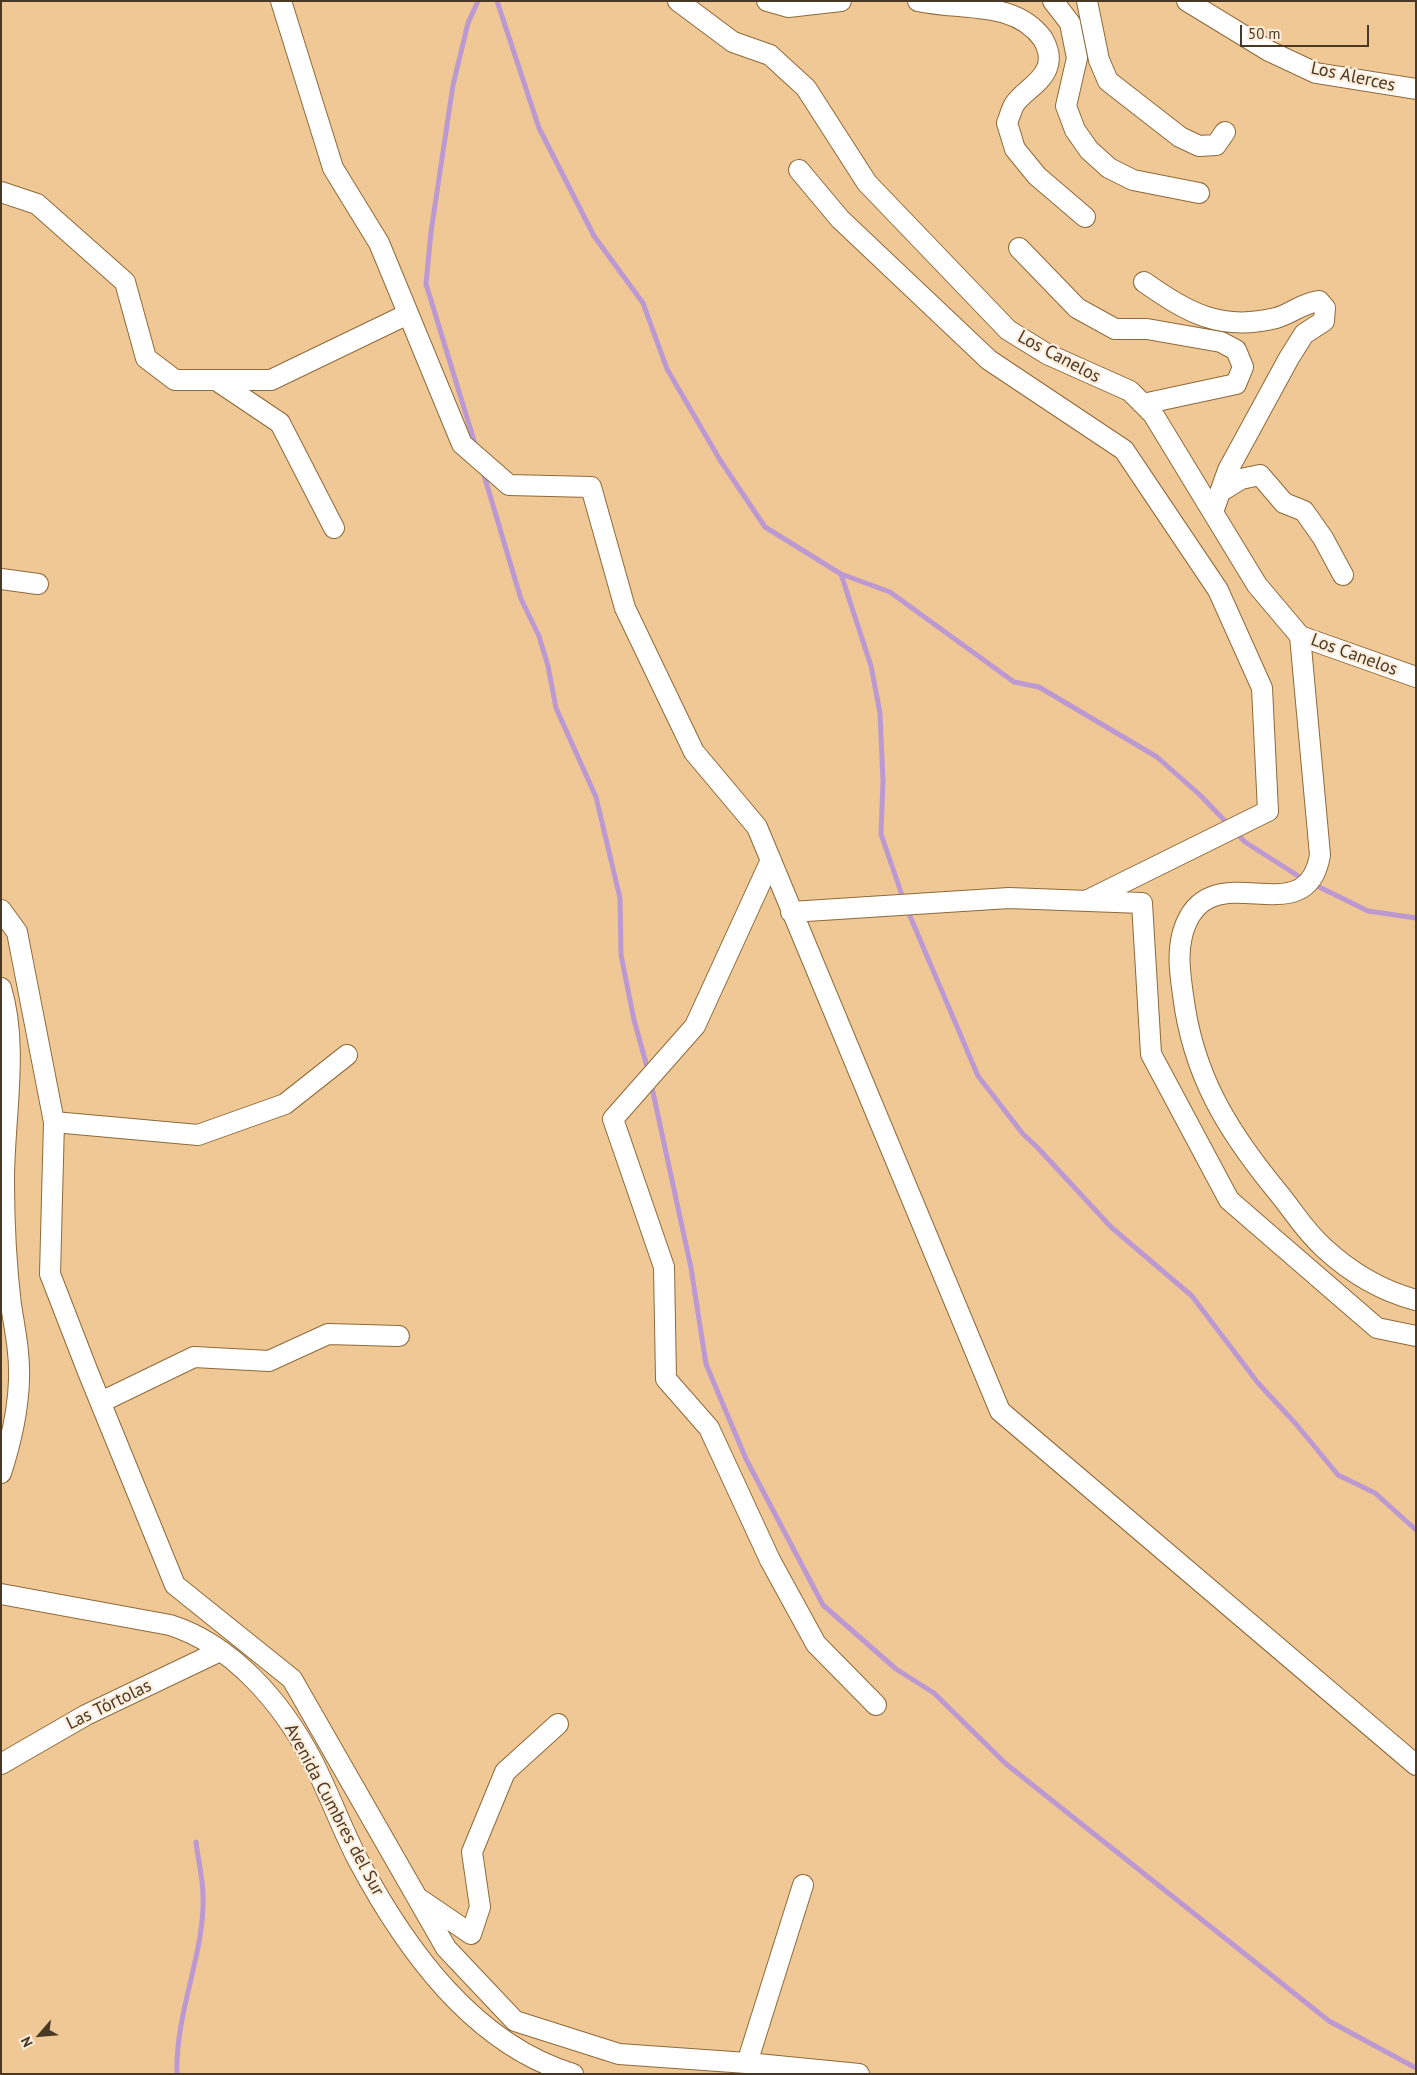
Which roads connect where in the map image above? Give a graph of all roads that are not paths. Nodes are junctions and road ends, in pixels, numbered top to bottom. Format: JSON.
{"nodes":[{"id":1,"x":281,"y":1,"type":"edge"},
{"id":2,"x":678,"y":1,"type":"edge"},
{"id":3,"x":767,"y":1,"type":"edge"},
{"id":4,"x":841,"y":1,"type":"edge"},
{"id":5,"x":918,"y":1,"type":"edge"},
{"id":6,"x":1053,"y":1,"type":"edge"},
{"id":7,"x":1087,"y":1,"type":"edge"},
{"id":8,"x":1187,"y":1,"type":"edge"},
{"id":9,"x":1416,"y":89,"type":"edge"},
{"id":10,"x":1226,"y":132,"type":"dead end"},
{"id":11,"x":799,"y":170,"type":"dead end"},
{"id":12,"x":1,"y":192,"type":"edge"},
{"id":13,"x":1199,"y":193,"type":"dead end"},
{"id":14,"x":1085,"y":217,"type":"dead end"},
{"id":15,"x":1019,"y":248,"type":"dead end"},
{"id":16,"x":1144,"y":282,"type":"dead end"},
{"id":17,"x":408,"y":314,"type":"junction"},
{"id":18,"x":216,"y":380,"type":"junction"},
{"id":19,"x":1143,"y":404,"type":"junction"},
{"id":20,"x":1220,"y":492,"type":"junction"},
{"id":21,"x":1213,"y":512,"type":"junction"},
{"id":22,"x":334,"y":528,"type":"dead end"},
{"id":23,"x":1343,"y":576,"type":"dead end"},
{"id":24,"x":1,"y":579,"type":"edge"},
{"id":25,"x":38,"y":584,"type":"dead end"},
{"id":26,"x":1300,"y":636,"type":"junction"},
{"id":27,"x":1416,"y":677,"type":"edge"},
{"id":28,"x":771,"y":860,"type":"junction"},
{"id":29,"x":1086,"y":901,"type":"junction"},
{"id":30,"x":1,"y":910,"type":"edge"},
{"id":31,"x":791,"y":912,"type":"junction"},
{"id":32,"x":1,"y":988,"type":"edge"},
{"id":33,"x":347,"y":1056,"type":"dead end"},
{"id":34,"x":54,"y":1122,"type":"junction"},
{"id":35,"x":1416,"y":1300,"type":"edge"},
{"id":36,"x":399,"y":1336,"type":"dead end"},
{"id":37,"x":1416,"y":1336,"type":"edge"},
{"id":38,"x":101,"y":1402,"type":"junction"},
{"id":39,"x":1,"y":1473,"type":"edge"},
{"id":40,"x":1,"y":1594,"type":"edge"},
{"id":41,"x":220,"y":1651,"type":"junction"},
{"id":42,"x":876,"y":1705,"type":"dead end"},
{"id":43,"x":558,"y":1724,"type":"dead end"},
{"id":44,"x":1,"y":1764,"type":"edge"},
{"id":45,"x":1416,"y":1765,"type":"edge"},
{"id":46,"x":803,"y":1885,"type":"dead end"},
{"id":47,"x":417,"y":1898,"type":"junction"},
{"id":48,"x":747,"y":2063,"type":"junction"},
{"id":49,"x":573,"y":2074,"type":"edge"},
{"id":50,"x":859,"y":2074,"type":"edge"}],
"edges":[{"from":1,"to":17,"type":"street"},
{"from":2,"to":19,"type":"street","name":"Los Canelos"},
{"from":3,"to":4,"type":"street"},
{"from":5,"to":14,"type":"street"},
{"from":6,"to":13,"type":"street"},
{"from":7,"to":10,"type":"street"},
{"from":8,"to":9,"type":"street","name":"Los Alerces"},
{"from":11,"to":29,"type":"street"},
{"from":12,"to":18,"type":"street"},
{"from":15,"to":19,"type":"street"},
{"from":16,"to":20,"type":"street"},
{"from":17,"to":18,"type":"street"},
{"from":17,"to":28,"type":"street"},
{"from":18,"to":22,"type":"street"},
{"from":19,"to":21,"type":"street","name":"Los Canelos"},
{"from":20,"to":21,"type":"street"},
{"from":20,"to":23,"type":"street"},
{"from":21,"to":26,"type":"street","name":"Los Canelos"},
{"from":24,"to":25,"type":"street"},
{"from":26,"to":27,"type":"street","name":"Los Canelos"},
{"from":26,"to":35,"type":"street"},
{"from":28,"to":31,"type":"street"},
{"from":28,"to":42,"type":"street"},
{"from":29,"to":31,"type":"street"},
{"from":29,"to":37,"type":"street"},
{"from":30,"to":34,"type":"street"},
{"from":31,"to":45,"type":"street"},
{"from":32,"to":39,"type":"street"},
{"from":33,"to":34,"type":"street"},
{"from":34,"to":38,"type":"street"},
{"from":36,"to":38,"type":"street"},
{"from":38,"to":47,"type":"street"},
{"from":40,"to":41,"type":"street","name":"Avenida Cumbres del Sur"},
{"from":41,"to":44,"type":"street","name":"Las Tórtolas"},
{"from":41,"to":49,"type":"street","name":"Avenida Cumbres del Sur"},
{"from":43,"to":47,"type":"street"},
{"from":46,"to":48,"type":"street"},
{"from":47,"to":48,"type":"street"},
{"from":48,"to":50,"type":"street"}]}
